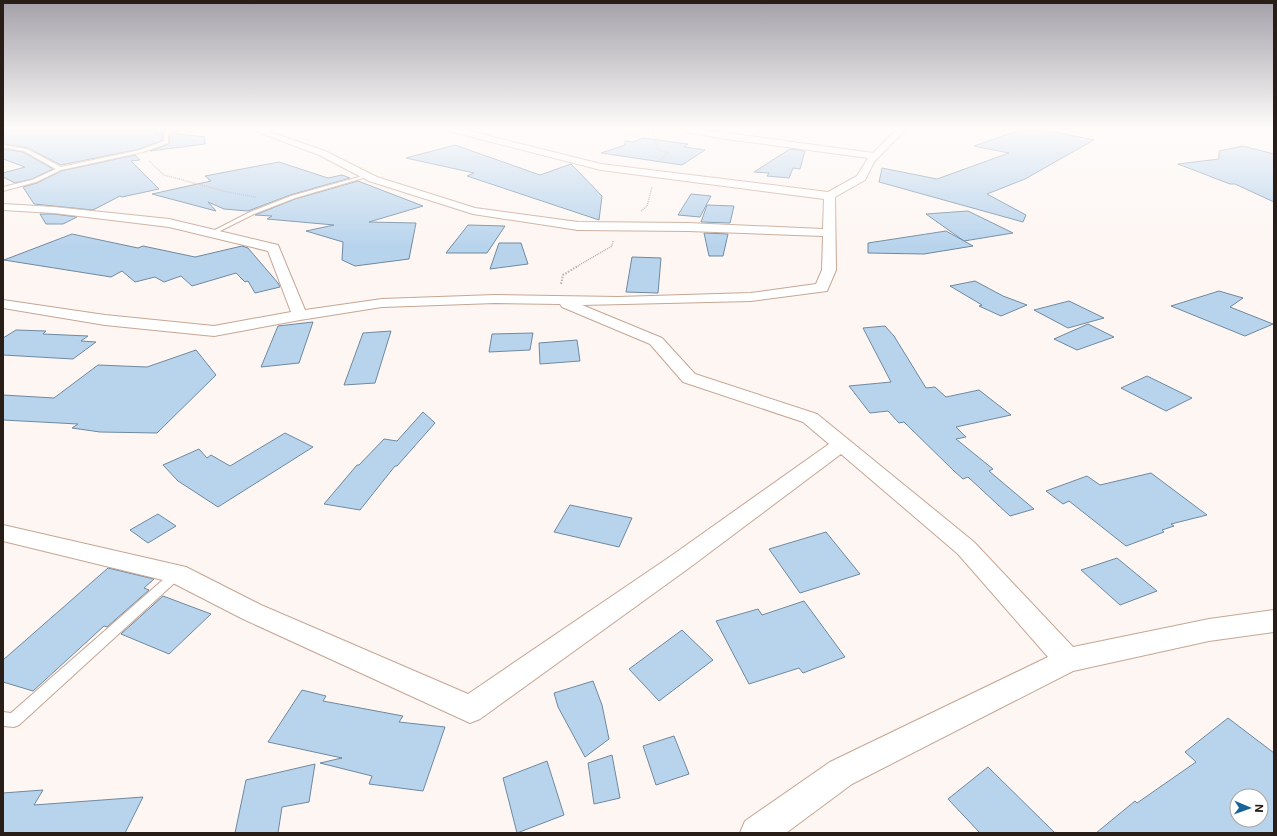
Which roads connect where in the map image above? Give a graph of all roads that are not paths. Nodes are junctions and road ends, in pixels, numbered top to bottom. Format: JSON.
{"nodes":[{"id":1,"x":64,"y":168,"type":"edge"},
{"id":2,"x":352,"y":168,"type":"edge"},
{"id":3,"x":608,"y":168,"type":"edge"},
{"id":4,"x":867,"y":168,"type":"edge"},
{"id":5,"x":60,"y":169,"type":"joint"},
{"id":6,"x":368,"y":176,"type":"junction"},
{"id":7,"x":3,"y":189,"type":"edge"},
{"id":8,"x":830,"y":196,"type":"junction"},
{"id":9,"x":3,"y":207,"type":"edge"},
{"id":10,"x":828,"y":233,"type":"junction"},
{"id":11,"x":212,"y":234,"type":"junction"},
{"id":12,"x":558,"y":300,"type":"junction"},
{"id":13,"x":3,"y":304,"type":"edge"},
{"id":14,"x":300,"y":315,"type":"junction"},
{"id":15,"x":842,"y":444,"type":"junction"},
{"id":16,"x":3,"y":533,"type":"edge"},
{"id":17,"x":177,"y":574,"type":"junction"},
{"id":18,"x":1274,"y":621,"type":"edge"},
{"id":19,"x":1068,"y":660,"type":"junction"},
{"id":20,"x":3,"y":719,"type":"edge"},
{"id":21,"x":758,"y":833,"type":"edge"}],
"edges":[{"from":1,"to":5,"type":"lane"},
{"from":2,"to":6,"type":"street"},
{"from":3,"to":8,"type":"street"},
{"from":4,"to":8,"type":"street"},
{"from":5,"to":7,"type":"lane"},
{"from":6,"to":10,"type":"street"},
{"from":6,"to":11,"type":"lane"},
{"from":8,"to":10,"type":"street"},
{"from":9,"to":11,"type":"street"},
{"from":10,"to":12,"type":"street"},
{"from":11,"to":14,"type":"street"},
{"from":12,"to":14,"type":"street"},
{"from":12,"to":15,"type":"street"},
{"from":13,"to":14,"type":"street"},
{"from":15,"to":17,"type":"street"},
{"from":15,"to":19,"type":"street"},
{"from":16,"to":17,"type":"street"},
{"from":17,"to":20,"type":"lane"},
{"from":18,"to":19,"type":"street"},
{"from":19,"to":21,"type":"street"}]}
